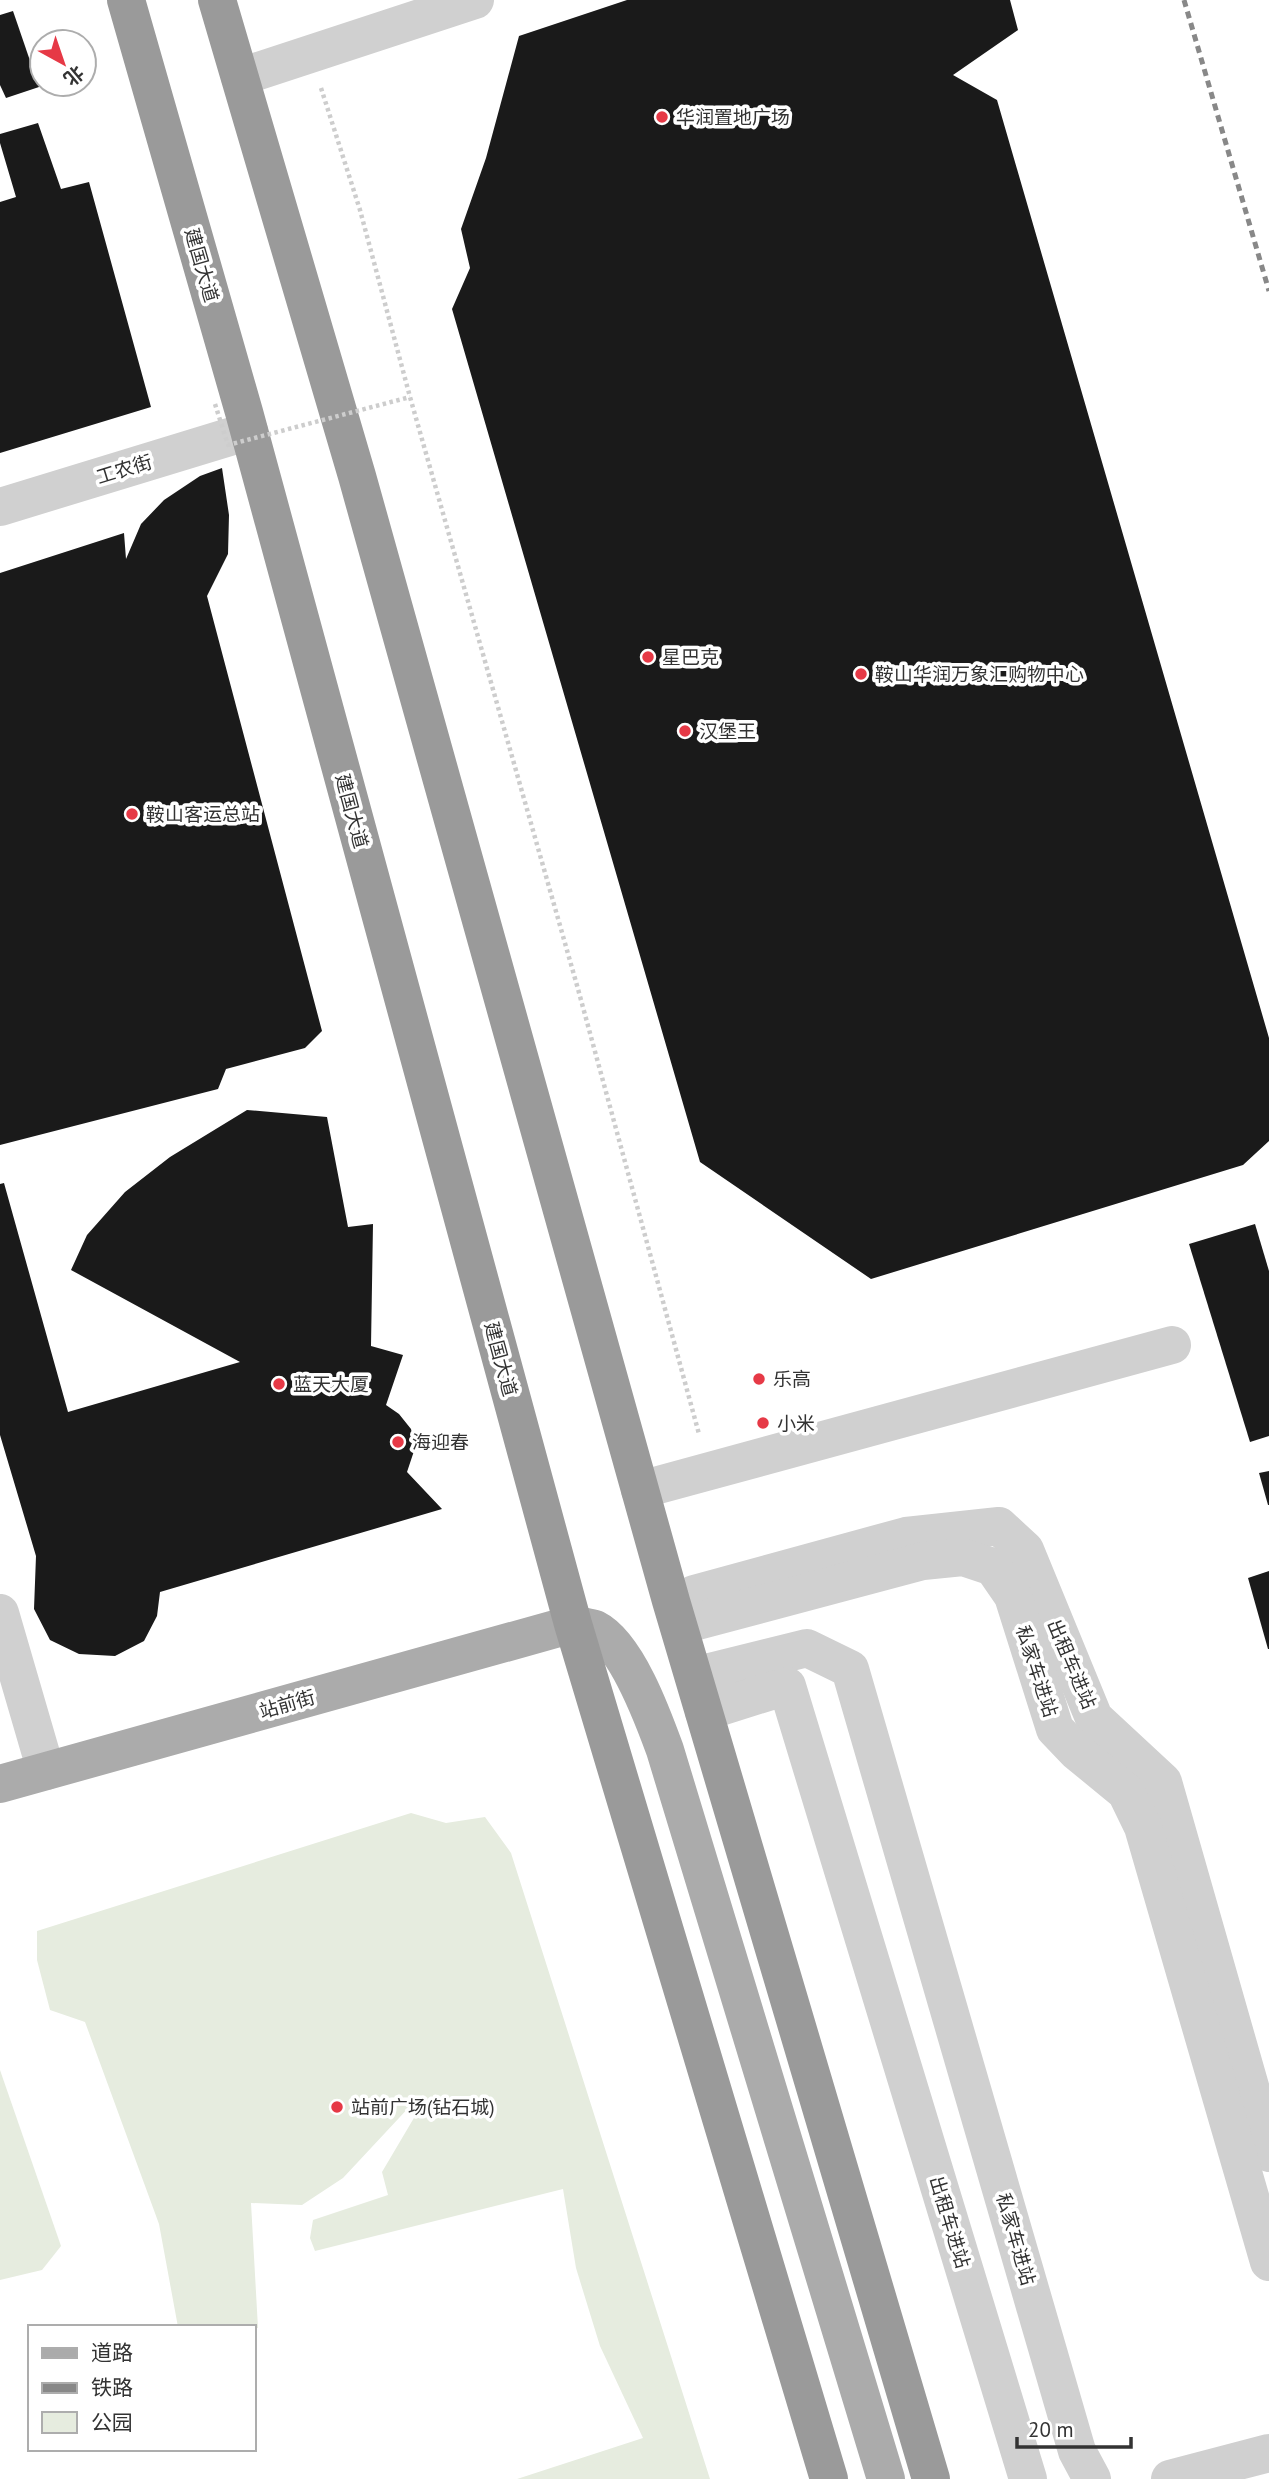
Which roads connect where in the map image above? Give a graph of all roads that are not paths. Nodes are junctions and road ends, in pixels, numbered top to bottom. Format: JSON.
{"nodes":[{"id":1,"x":126,"y":0,"type":"edge"},
{"id":2,"x":217,"y":0,"type":"edge"},
{"id":3,"x":475,"y":0,"type":"edge"},
{"id":4,"x":240,"y":77,"type":"junction"},
{"id":5,"x":236,"y":416,"type":"junction"},
{"id":6,"x":0,"y":488,"type":"edge"},
{"id":7,"x":0,"y":507,"type":"edge"},
{"id":8,"x":1172,"y":1345,"type":"dead end"},
{"id":9,"x":640,"y":1490,"type":"junction"},
{"id":10,"x":0,"y":1613,"type":"edge"},
{"id":11,"x":675,"y":1613,"type":"junction"},
{"id":12,"x":573,"y":1624,"type":"junction"},
{"id":13,"x":699,"y":1694,"type":"junction"},
{"id":14,"x":46,"y":1771,"type":"junction"},
{"id":15,"x":0,"y":1784,"type":"edge"},
{"id":16,"x":1269,"y":2153,"type":"edge"},
{"id":17,"x":1269,"y":2262,"type":"edge"},
{"id":18,"x":1269,"y":2453,"type":"edge"},
{"id":19,"x":1269,"y":2475,"type":"edge"},
{"id":20,"x":829,"y":2479,"type":"edge"},
{"id":21,"x":886,"y":2479,"type":"edge"},
{"id":22,"x":931,"y":2479,"type":"edge"},
{"id":23,"x":1028,"y":2479,"type":"edge"},
{"id":24,"x":1092,"y":2479,"type":"edge"},
{"id":25,"x":1170,"y":2479,"type":"edge"},
{"id":26,"x":1255,"y":2479,"type":"edge"}],
"edges":[{"from":1,"to":5,"type":"highway","name":"建国大道"},
{"from":2,"to":4,"type":"highway"},
{"from":3,"to":4,"type":"street"},
{"from":4,"to":9,"type":"highway"},
{"from":5,"to":6,"type":"street","name":"工农街"},
{"from":5,"to":7,"type":"street","name":"工农街"},
{"from":5,"to":12,"type":"highway","name":"建国大道"},
{"from":8,"to":9,"type":"street"},
{"from":9,"to":11,"type":"highway"},
{"from":10,"to":14,"type":"street"},
{"from":11,"to":13,"type":"highway"},
{"from":11,"to":16,"type":"street","name":"出租车进站"},
{"from":11,"to":17,"type":"street","name":"私家车进站"},
{"from":12,"to":14,"type":"main road","name":"站前街"},
{"from":12,"to":20,"type":"highway","name":"建国大道"},
{"from":12,"to":21,"type":"main road"},
{"from":13,"to":22,"type":"highway"},
{"from":13,"to":23,"type":"street","name":"出租车进站"},
{"from":13,"to":24,"type":"street","name":"私家车进站"},
{"from":14,"to":15,"type":"main road","name":"站前街"},
{"from":18,"to":25,"type":"street"},
{"from":19,"to":26,"type":"street"}]}
